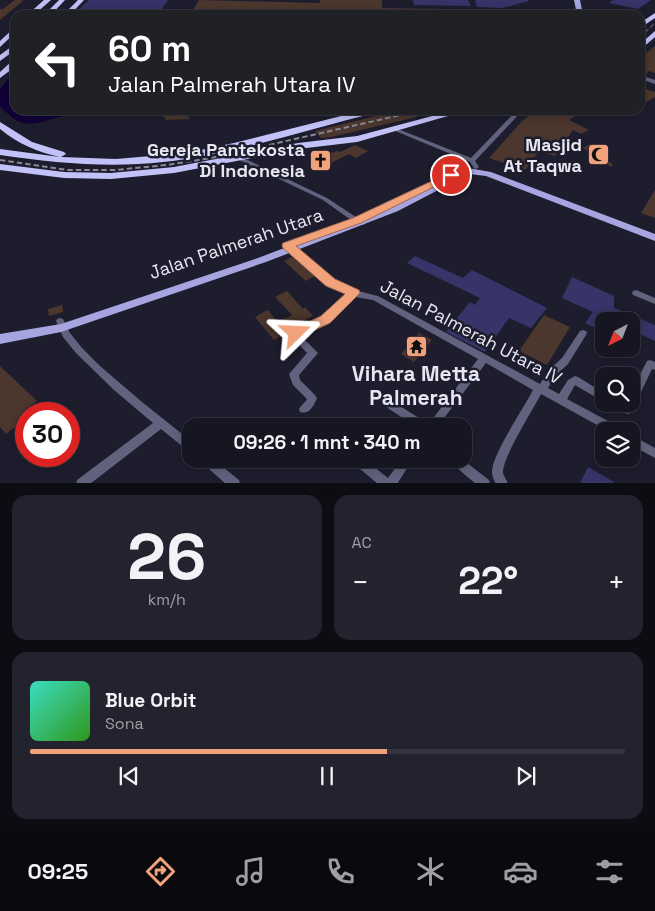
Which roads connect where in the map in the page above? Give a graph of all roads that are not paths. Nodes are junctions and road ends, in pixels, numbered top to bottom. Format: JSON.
{"nodes":[{"id":1,"x":48,"y":0,"type":"edge"},
{"id":2,"x":57,"y":0,"type":"edge"},
{"id":3,"x":62,"y":0,"type":"edge"},
{"id":4,"x":70,"y":0,"type":"edge"},
{"id":5,"x":81,"y":0,"type":"edge"},
{"id":6,"x":36,"y":10,"type":"edge"},
{"id":7,"x":46,"y":10,"type":"edge"},
{"id":8,"x":52,"y":10,"type":"edge"},
{"id":9,"x":61,"y":10,"type":"edge"},
{"id":10,"x":71,"y":10,"type":"edge"},
{"id":11,"x":655,"y":33,"type":"edge"},
{"id":12,"x":10,"y":34,"type":"edge"},
{"id":13,"x":10,"y":43,"type":"edge"},
{"id":14,"x":645,"y":43,"type":"edge"},
{"id":15,"x":0,"y":45,"type":"edge"},
{"id":16,"x":10,"y":50,"type":"edge"},
{"id":17,"x":0,"y":51,"type":"edge"},
{"id":18,"x":10,"y":57,"type":"edge"},
{"id":19,"x":0,"y":59,"type":"edge"},
{"id":20,"x":0,"y":66,"type":"edge"},
{"id":21,"x":10,"y":67,"type":"edge"},
{"id":22,"x":0,"y":76,"type":"edge"},
{"id":23,"x":355,"y":115,"type":"edge"},
{"id":24,"x":448,"y":115,"type":"edge"},
{"id":25,"x":516,"y":115,"type":"edge"},
{"id":26,"x":0,"y":125,"type":"edge"},
{"id":27,"x":396,"y":130,"type":"junction"},
{"id":28,"x":0,"y":152,"type":"edge"},
{"id":29,"x":237,"y":157,"type":"junction"},
{"id":30,"x":101,"y":159,"type":"junction"},
{"id":31,"x":472,"y":166,"type":"junction"},
{"id":32,"x":0,"y":167,"type":"edge"},
{"id":33,"x":359,"y":222,"type":"junction"},
{"id":34,"x":655,"y":234,"type":"edge"},
{"id":35,"x":655,"y":238,"type":"edge"},
{"id":36,"x":289,"y":247,"type":"junction"},
{"id":37,"x":636,"y":292,"type":"dead end"},
{"id":38,"x":354,"y":293,"type":"junction"},
{"id":39,"x":655,"y":300,"type":"edge"},
{"id":40,"x":61,"y":325,"type":"junction"},
{"id":41,"x":584,"y":333,"type":"dead end"},
{"id":42,"x":2,"y":335,"type":"edge"},
{"id":43,"x":484,"y":359,"type":"junction"},
{"id":44,"x":655,"y":366,"type":"edge"},
{"id":45,"x":640,"y":385,"type":"edge"},
{"id":46,"x":540,"y":388,"type":"junction"},
{"id":47,"x":595,"y":392,"type":"edge"},
{"id":48,"x":561,"y":400,"type":"junction"},
{"id":49,"x":389,"y":404,"type":"dead end"},
{"id":50,"x":304,"y":409,"type":"dead end"},
{"id":51,"x":411,"y":418,"type":"edge"},
{"id":52,"x":438,"y":418,"type":"edge"},
{"id":53,"x":601,"y":422,"type":"edge"},
{"id":54,"x":161,"y":423,"type":"junction"},
{"id":55,"x":182,"y":440,"type":"edge"},
{"id":56,"x":640,"y":445,"type":"edge"},
{"id":57,"x":655,"y":453,"type":"edge"},
{"id":58,"x":216,"y":468,"type":"edge"},
{"id":59,"x":368,"y":468,"type":"edge"},
{"id":60,"x":401,"y":468,"type":"edge"},
{"id":61,"x":465,"y":468,"type":"edge"},
{"id":62,"x":82,"y":483,"type":"edge"},
{"id":63,"x":234,"y":483,"type":"edge"},
{"id":64,"x":387,"y":483,"type":"edge"},
{"id":65,"x":389,"y":483,"type":"edge"},
{"id":66,"x":484,"y":483,"type":"edge"},
{"id":67,"x":502,"y":483,"type":"edge"}],
"edges":[{"from":1,"to":6,"type":"highway"},
{"from":2,"to":7,"type":"highway"},
{"from":3,"to":8,"type":"highway"},
{"from":4,"to":9,"type":"highway"},
{"from":5,"to":10,"type":"highway"},
{"from":11,"to":14,"type":"highway"},
{"from":12,"to":15,"type":"highway"},
{"from":13,"to":17,"type":"highway"},
{"from":16,"to":19,"type":"highway"},
{"from":18,"to":20,"type":"highway"},
{"from":21,"to":22,"type":"highway"},
{"from":23,"to":30,"type":"highway"},
{"from":24,"to":27,"type":"highway"},
{"from":25,"to":31,"type":"street"},
{"from":26,"to":30,"type":"highway"},
{"from":27,"to":29,"type":"highway"},
{"from":27,"to":31,"type":"street"},
{"from":28,"to":30,"type":"highway"},
{"from":29,"to":32,"type":"highway"},
{"from":29,"to":33,"type":"street"},
{"from":31,"to":33,"type":"main road","name":"Jalan Palmerah Utara"},
{"from":31,"to":34,"type":"main road"},
{"from":31,"to":35,"type":"main road"},
{"from":33,"to":36,"type":"main road","name":"Jalan Palmerah Utara"},
{"from":36,"to":38,"type":"street","name":"Jalan Palmerah Utara IV"},
{"from":36,"to":40,"type":"main road","name":"Jalan Palmerah Utara"},
{"from":37,"to":39,"type":"street"},
{"from":38,"to":43,"type":"street","name":"Jalan Palmerah Utara IV"},
{"from":38,"to":50,"type":"street"},
{"from":40,"to":42,"type":"main road","name":"Jalan Palmerah Utara"},
{"from":40,"to":54,"type":"street"},
{"from":41,"to":46,"type":"street"},
{"from":43,"to":46,"type":"street","name":"Jalan Palmerah Utara IV"},
{"from":43,"to":52,"type":"street"},
{"from":44,"to":45,"type":"street"},
{"from":46,"to":48,"type":"street","name":"Jalan Palmerah Utara IV"},
{"from":46,"to":67,"type":"street"},
{"from":47,"to":48,"type":"street"},
{"from":48,"to":53,"type":"street","name":"Jalan Palmerah Utara IV"},
{"from":49,"to":51,"type":"street"},
{"from":54,"to":55,"type":"street"},
{"from":54,"to":62,"type":"street"},
{"from":56,"to":57,"type":"street"},
{"from":58,"to":63,"type":"street"},
{"from":59,"to":64,"type":"street"},
{"from":60,"to":65,"type":"street"},
{"from":61,"to":66,"type":"street"}]}
